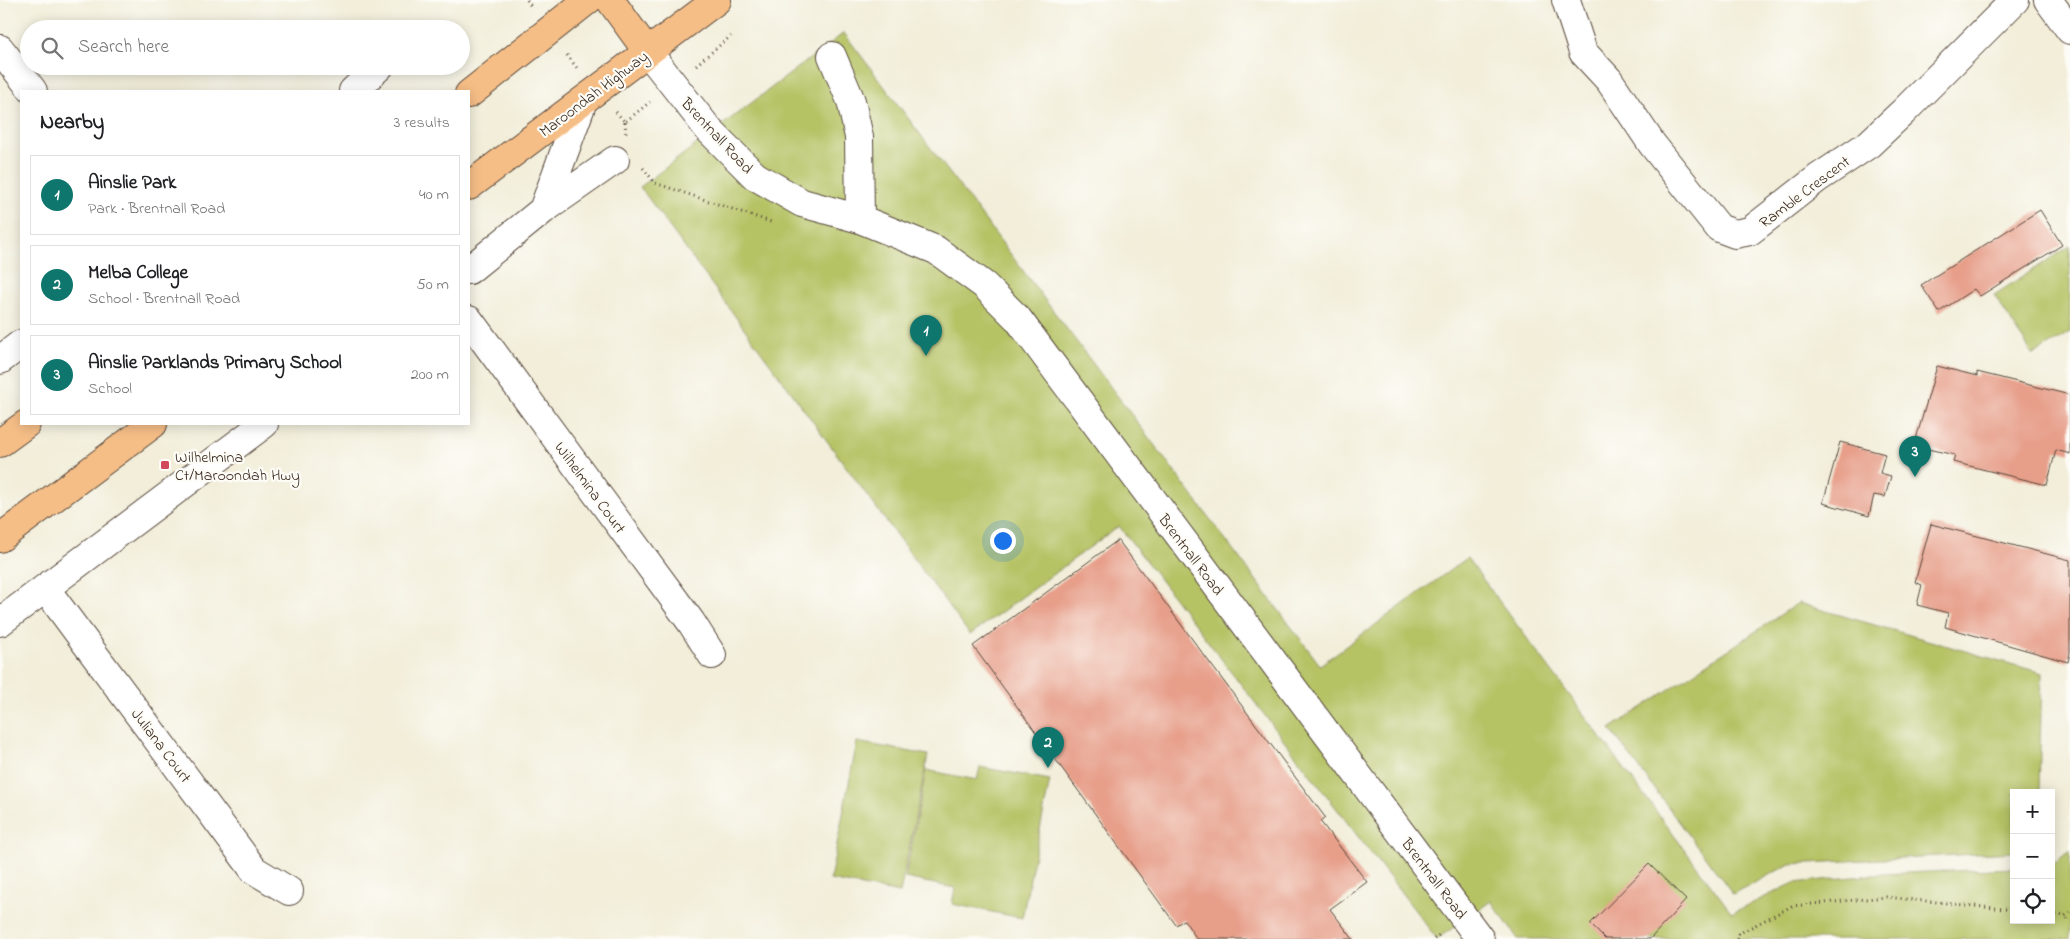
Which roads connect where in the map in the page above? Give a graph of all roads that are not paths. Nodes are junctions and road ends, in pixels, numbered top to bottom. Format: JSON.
{"nodes":[{"id":1,"x":588,"y":0,"type":"edge"},
{"id":2,"x":610,"y":0,"type":"edge"},
{"id":3,"x":717,"y":0,"type":"edge"},
{"id":4,"x":1566,"y":0,"type":"edge"},
{"id":5,"x":2015,"y":0,"type":"edge"},
{"id":6,"x":2048,"y":0,"type":"edge"},
{"id":7,"x":2070,"y":30,"type":"edge"},
{"id":8,"x":0,"y":49,"type":"edge"},
{"id":9,"x":647,"y":51,"type":"junction"},
{"id":10,"x":832,"y":56,"type":"dead end"},
{"id":11,"x":20,"y":74,"type":"edge"},
{"id":12,"x":20,"y":75,"type":"edge"},
{"id":13,"x":370,"y":75,"type":"edge"},
{"id":14,"x":32,"y":90,"type":"edge"},
{"id":15,"x":354,"y":90,"type":"edge"},
{"id":16,"x":470,"y":93,"type":"edge"},
{"id":17,"x":582,"y":101,"type":"junction"},
{"id":18,"x":628,"y":154,"type":"road end"},
{"id":19,"x":470,"y":185,"type":"edge"},
{"id":20,"x":543,"y":210,"type":"junction"},
{"id":21,"x":860,"y":219,"type":"junction"},
{"id":22,"x":470,"y":269,"type":"edge"},
{"id":23,"x":470,"y":321,"type":"edge"},
{"id":24,"x":20,"y":345,"type":"edge"},
{"id":25,"x":0,"y":360,"type":"edge"},
{"id":26,"x":25,"y":425,"type":"edge"},
{"id":27,"x":151,"y":425,"type":"edge"},
{"id":28,"x":263,"y":425,"type":"edge"},
{"id":29,"x":0,"y":443,"type":"edge"},
{"id":30,"x":0,"y":538,"type":"edge"},
{"id":31,"x":45,"y":588,"type":"junction"},
{"id":32,"x":0,"y":622,"type":"edge"},
{"id":33,"x":712,"y":655,"type":"dead end"},
{"id":34,"x":289,"y":891,"type":"dead end"},
{"id":35,"x":1480,"y":939,"type":"edge"}],
"edges":[{"from":1,"to":16,"type":"highway"},
{"from":2,"to":9,"type":"highway"},
{"from":3,"to":9,"type":"highway","name":"Maroondah Highway"},
{"from":4,"to":5,"type":"street","name":"Ramble Crescent"},
{"from":6,"to":7,"type":"street"},
{"from":8,"to":11,"type":"street"},
{"from":9,"to":17,"type":"highway","name":"Maroondah Highway"},
{"from":9,"to":21,"type":"street","name":"Brentnall Road"},
{"from":10,"to":21,"type":"street"},
{"from":12,"to":14,"type":"street"},
{"from":13,"to":15,"type":"street"},
{"from":17,"to":19,"type":"highway","name":"Maroondah Highway"},
{"from":17,"to":20,"type":"street"},
{"from":18,"to":20,"type":"street"},
{"from":20,"to":22,"type":"street"},
{"from":21,"to":35,"type":"street","name":"Brentnall Road"},
{"from":23,"to":33,"type":"street","name":"Wilhelmina Court"},
{"from":24,"to":25,"type":"street"},
{"from":26,"to":29,"type":"highway"},
{"from":27,"to":30,"type":"highway"},
{"from":28,"to":31,"type":"street"},
{"from":31,"to":32,"type":"street"},
{"from":31,"to":34,"type":"street","name":"Juliana Court"}]}
